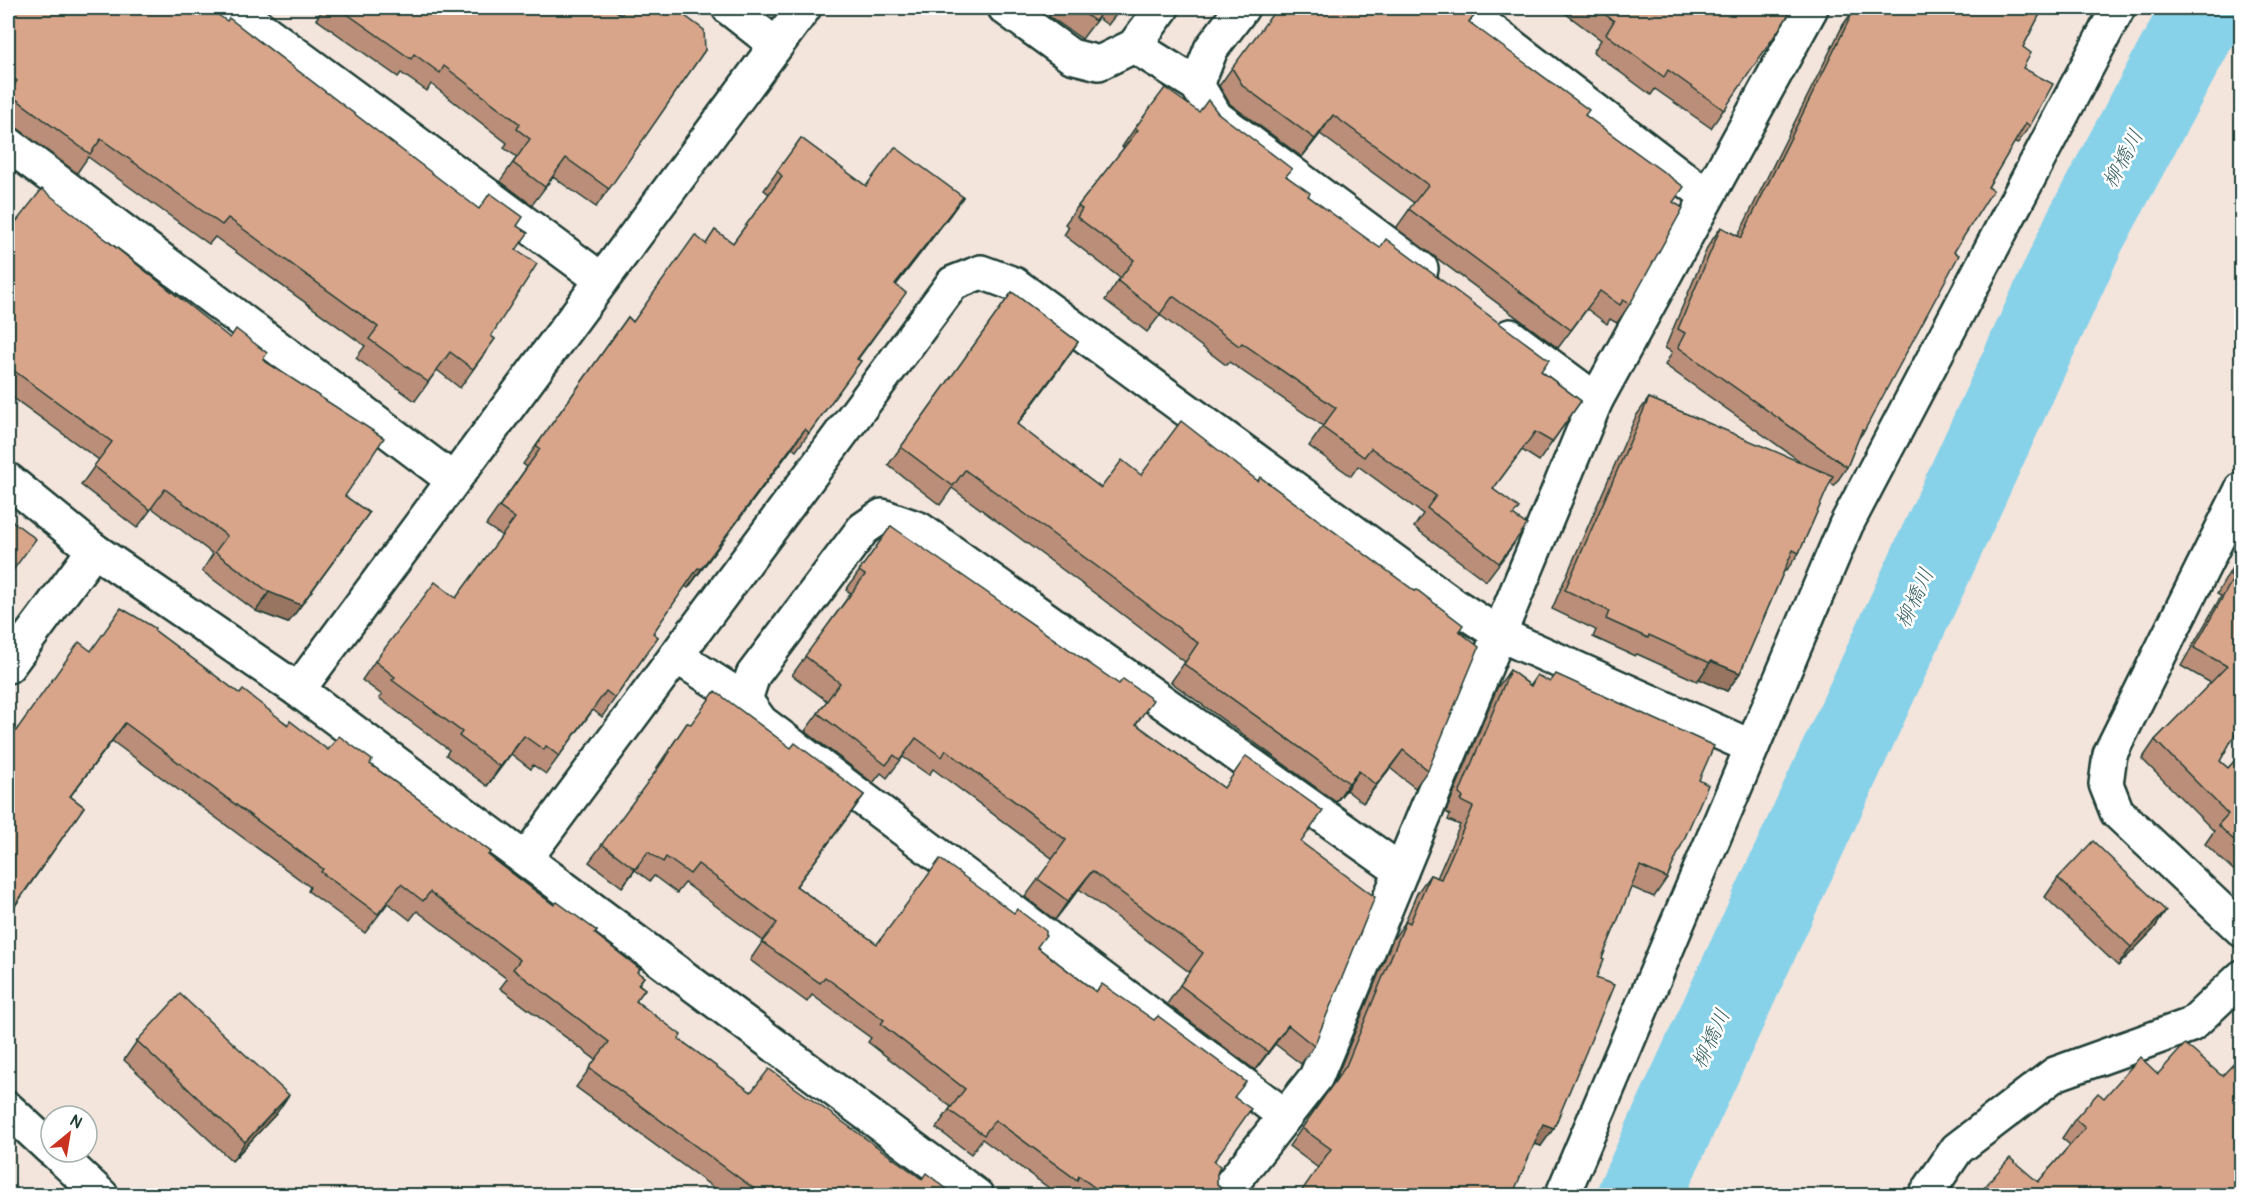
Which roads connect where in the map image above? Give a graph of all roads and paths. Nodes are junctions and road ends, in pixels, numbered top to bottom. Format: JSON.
{"nodes":[{"id":1,"x":233,"y":8,"type":"edge"},
{"id":2,"x":729,"y":8,"type":"edge"},
{"id":3,"x":804,"y":8,"type":"edge"},
{"id":4,"x":1005,"y":8,"type":"edge"},
{"id":5,"x":1162,"y":8,"type":"edge"},
{"id":6,"x":1242,"y":8,"type":"edge"},
{"id":7,"x":1462,"y":8,"type":"edge"},
{"id":8,"x":1811,"y":8,"type":"edge"},
{"id":9,"x":2118,"y":8,"type":"edge"},
{"id":10,"x":776,"y":45,"type":"junction"},
{"id":11,"x":1134,"y":46,"type":"junction"},
{"id":12,"x":1197,"y":85,"type":"junction"},
{"id":13,"x":8,"y":144,"type":"edge"},
{"id":14,"x":1707,"y":196,"type":"junction"},
{"id":15,"x":602,"y":280,"type":"junction"},
{"id":16,"x":1444,"y":286,"type":"edge"},
{"id":17,"x":1482,"y":315,"type":"edge"},
{"id":18,"x":1596,"y":400,"type":"junction"},
{"id":19,"x":8,"y":480,"type":"edge"},
{"id":20,"x":453,"y":480,"type":"junction"},
{"id":21,"x":2241,"y":489,"type":"edge"},
{"id":22,"x":94,"y":550,"type":"junction"},
{"id":23,"x":1499,"y":634,"type":"junction"},
{"id":24,"x":676,"y":656,"type":"junction"},
{"id":25,"x":8,"y":666,"type":"edge"},
{"id":26,"x":298,"y":690,"type":"junction"},
{"id":27,"x":745,"y":700,"type":"junction"},
{"id":28,"x":1752,"y":747,"type":"junction"},
{"id":29,"x":526,"y":858,"type":"junction"},
{"id":30,"x":1401,"y":872,"type":"junction"},
{"id":31,"x":2241,"y":930,"type":"edge"},
{"id":32,"x":2241,"y":977,"type":"edge"},
{"id":33,"x":8,"y":1108,"type":"edge"},
{"id":34,"x":1285,"y":1116,"type":"junction"},
{"id":35,"x":39,"y":1138,"type":"edge"},
{"id":36,"x":68,"y":1164,"type":"edge"},
{"id":37,"x":102,"y":1196,"type":"edge"},
{"id":38,"x":977,"y":1196,"type":"edge"},
{"id":39,"x":1222,"y":1196,"type":"edge"},
{"id":40,"x":1562,"y":1196,"type":"edge"},
{"id":41,"x":1925,"y":1196,"type":"edge"}],
"edges":[{"from":1,"to":15,"type":"street"},
{"from":2,"to":10,"type":"street"},
{"from":3,"to":10,"type":"street"},
{"from":4,"to":11,"type":"street"},
{"from":5,"to":11,"type":"street"},
{"from":6,"to":12,"type":"street"},
{"from":7,"to":14,"type":"street"},
{"from":8,"to":14,"type":"street"},
{"from":9,"to":28,"type":"street"},
{"from":10,"to":15,"type":"street"},
{"from":11,"to":12,"type":"street"},
{"from":12,"to":16,"type":"street"},
{"from":13,"to":20,"type":"street"},
{"from":14,"to":18,"type":"street"},
{"from":15,"to":20,"type":"street"},
{"from":17,"to":18,"type":"street"},
{"from":18,"to":23,"type":"street"},
{"from":19,"to":22,"type":"street"},
{"from":20,"to":26,"type":"street"},
{"from":21,"to":31,"type":"street"},
{"from":22,"to":25,"type":"street"},
{"from":22,"to":26,"type":"street"},
{"from":23,"to":24,"type":"street"},
{"from":23,"to":28,"type":"street"},
{"from":23,"to":30,"type":"street"},
{"from":24,"to":27,"type":"street"},
{"from":24,"to":29,"type":"street"},
{"from":26,"to":29,"type":"street"},
{"from":27,"to":30,"type":"street"},
{"from":27,"to":34,"type":"street"},
{"from":28,"to":40,"type":"street"},
{"from":29,"to":38,"type":"street"},
{"from":30,"to":34,"type":"street"},
{"from":32,"to":41,"type":"street"},
{"from":33,"to":35,"type":"street"},
{"from":34,"to":39,"type":"street"},
{"from":36,"to":37,"type":"street"}]}
